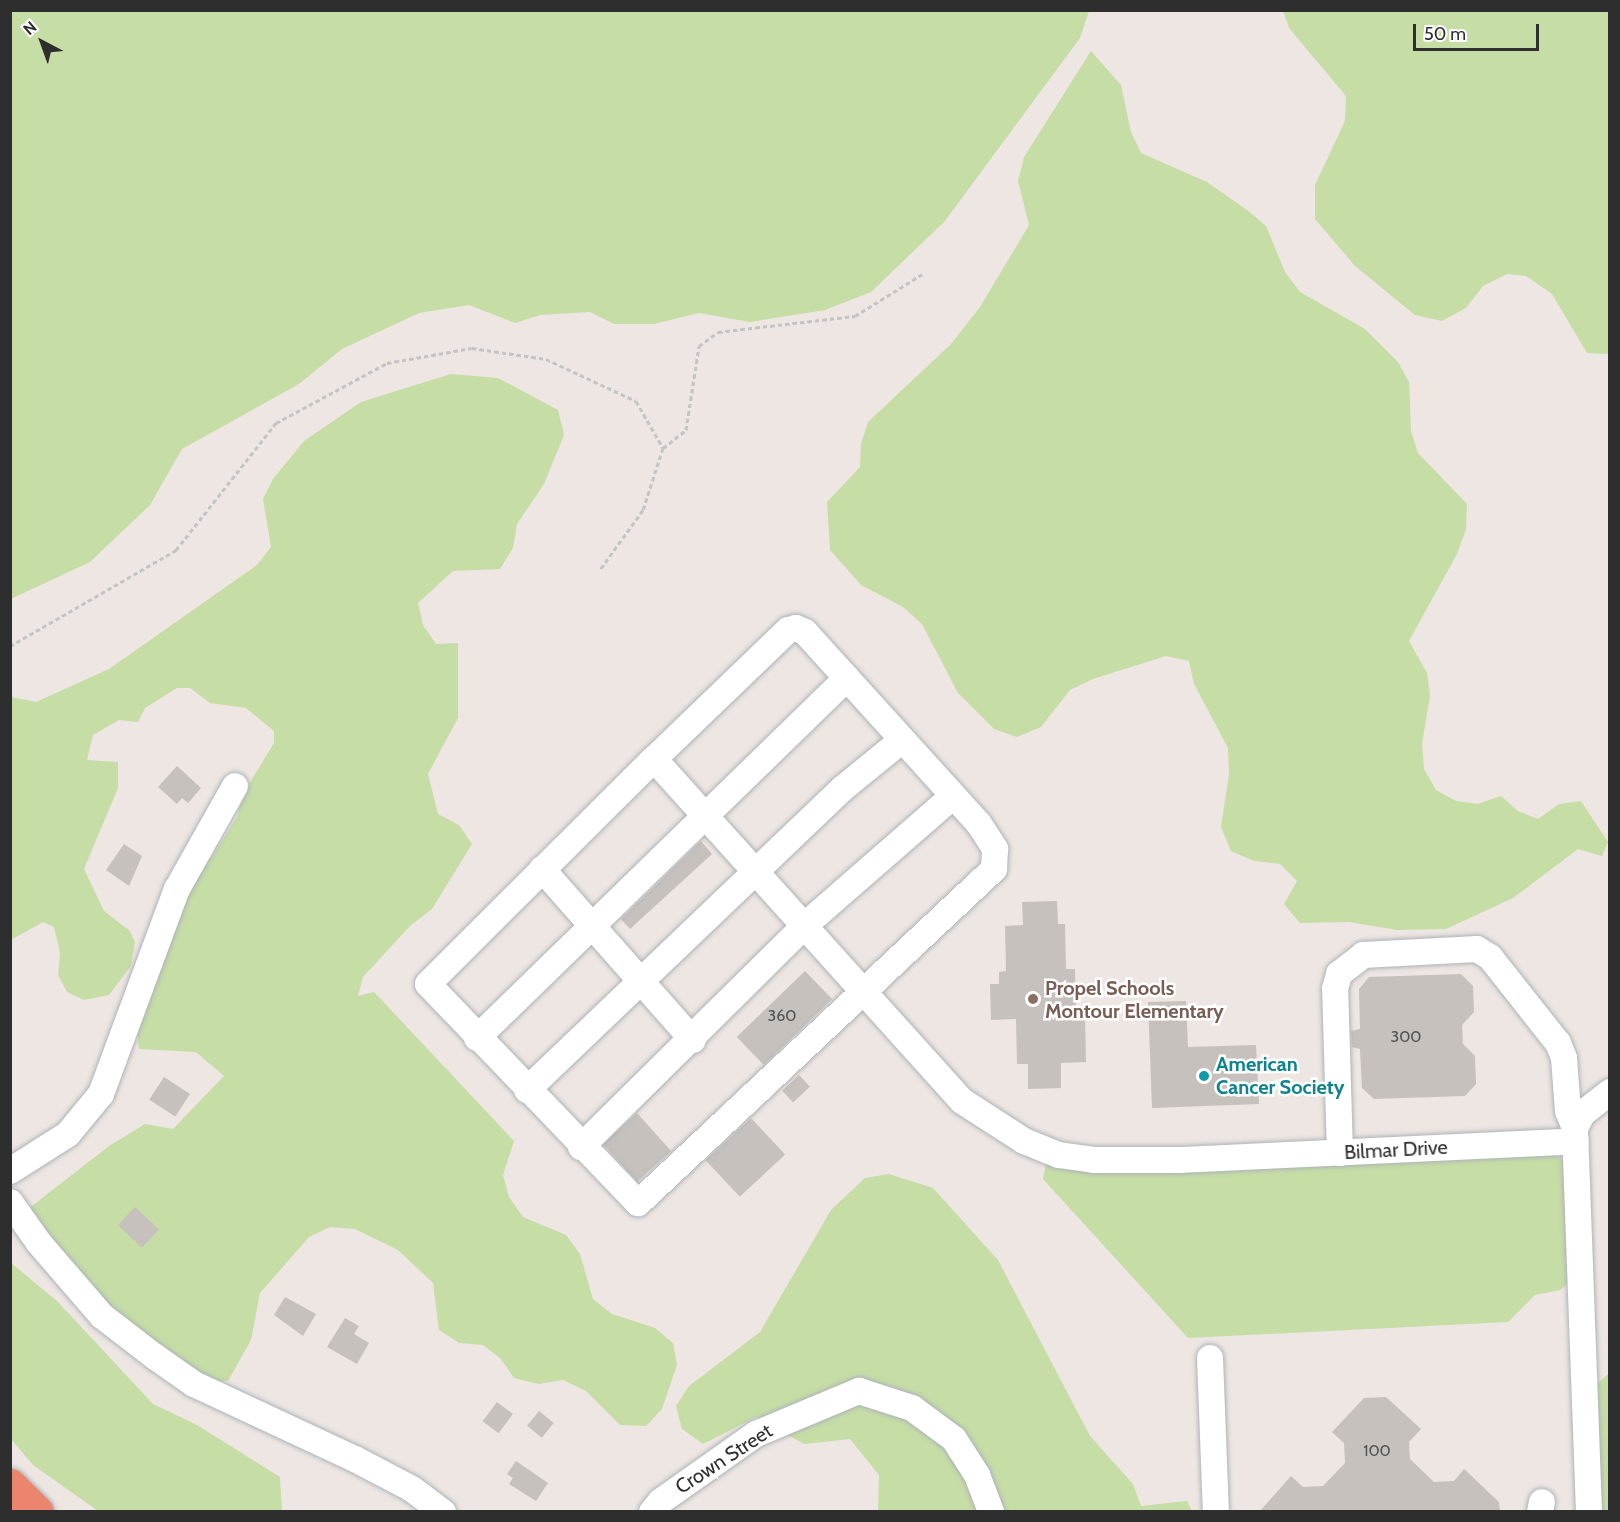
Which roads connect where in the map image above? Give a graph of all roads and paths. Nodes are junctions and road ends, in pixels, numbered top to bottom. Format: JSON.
{"nodes":[{"id":1,"x":924,"y":273,"type":"dead end"},
{"id":2,"x":663,"y":448,"type":"junction"},
{"id":3,"x":599,"y":571,"type":"dead end"},
{"id":4,"x":10,"y":646,"type":"edge"},
{"id":5,"x":847,"y":678,"type":"junction"},
{"id":6,"x":902,"y":740,"type":"junction"},
{"id":7,"x":654,"y":759,"type":"junction"},
{"id":8,"x":235,"y":786,"type":"dead end"},
{"id":9,"x":953,"y":796,"type":"junction"},
{"id":10,"x":705,"y":815,"type":"junction"},
{"id":11,"x":542,"y":869,"type":"junction"},
{"id":12,"x":755,"y":872,"type":"junction"},
{"id":13,"x":593,"y":925,"type":"junction"},
{"id":14,"x":804,"y":926,"type":"junction"},
{"id":15,"x":642,"y":980,"type":"junction"},
{"id":16,"x":864,"y":993,"type":"junction"},
{"id":17,"x":477,"y":1038,"type":"junction"},
{"id":18,"x":693,"y":1040,"type":"junction"},
{"id":19,"x":527,"y":1090,"type":"junction"},
{"id":20,"x":1610,"y":1092,"type":"edge"},
{"id":21,"x":1575,"y":1134,"type":"junction"},
{"id":22,"x":581,"y":1147,"type":"junction"},
{"id":23,"x":1340,"y":1153,"type":"junction"},
{"id":24,"x":10,"y":1170,"type":"edge"},
{"id":25,"x":10,"y":1202,"type":"edge"},
{"id":26,"x":1210,"y":1358,"type":"dead end"},
{"id":27,"x":10,"y":1485,"type":"edge"},
{"id":28,"x":1589,"y":1510,"type":"edge"},
{"id":29,"x":37,"y":1512,"type":"edge"},
{"id":30,"x":443,"y":1512,"type":"edge"},
{"id":31,"x":652,"y":1512,"type":"edge"},
{"id":32,"x":991,"y":1512,"type":"edge"},
{"id":33,"x":1216,"y":1512,"type":"edge"}],
"edges":[{"from":1,"to":2,"type":"path"},
{"from":2,"to":3,"type":"path"},
{"from":2,"to":4,"type":"path"},
{"from":5,"to":6,"type":"street"},
{"from":5,"to":7,"type":"street"},
{"from":5,"to":10,"type":"street"},
{"from":6,"to":9,"type":"street"},
{"from":6,"to":12,"type":"street"},
{"from":7,"to":10,"type":"street","name":"Bilmar Drive"},
{"from":7,"to":11,"type":"street"},
{"from":8,"to":24,"type":"street"},
{"from":9,"to":14,"type":"street"},
{"from":9,"to":16,"type":"street"},
{"from":10,"to":12,"type":"street","name":"Bilmar Drive"},
{"from":10,"to":13,"type":"street"},
{"from":11,"to":13,"type":"street"},
{"from":11,"to":17,"type":"street"},
{"from":12,"to":14,"type":"street","name":"Bilmar Drive"},
{"from":12,"to":15,"type":"street"},
{"from":13,"to":15,"type":"street"},
{"from":13,"to":17,"type":"street"},
{"from":14,"to":16,"type":"street","name":"Bilmar Drive"},
{"from":14,"to":18,"type":"street"},
{"from":15,"to":18,"type":"street"},
{"from":15,"to":19,"type":"street"},
{"from":16,"to":22,"type":"street"},
{"from":16,"to":23,"type":"street","name":"Bilmar Drive"},
{"from":17,"to":19,"type":"street"},
{"from":18,"to":22,"type":"street"},
{"from":19,"to":22,"type":"street"},
{"from":20,"to":21,"type":"street"},
{"from":21,"to":23,"type":"street","name":"Bilmar Drive"},
{"from":21,"to":23,"type":"street"},
{"from":21,"to":28,"type":"street"},
{"from":25,"to":30,"type":"street"},
{"from":26,"to":33,"type":"street"},
{"from":27,"to":29,"type":"highway"},
{"from":31,"to":32,"type":"street","name":"Crown Street"}]}
